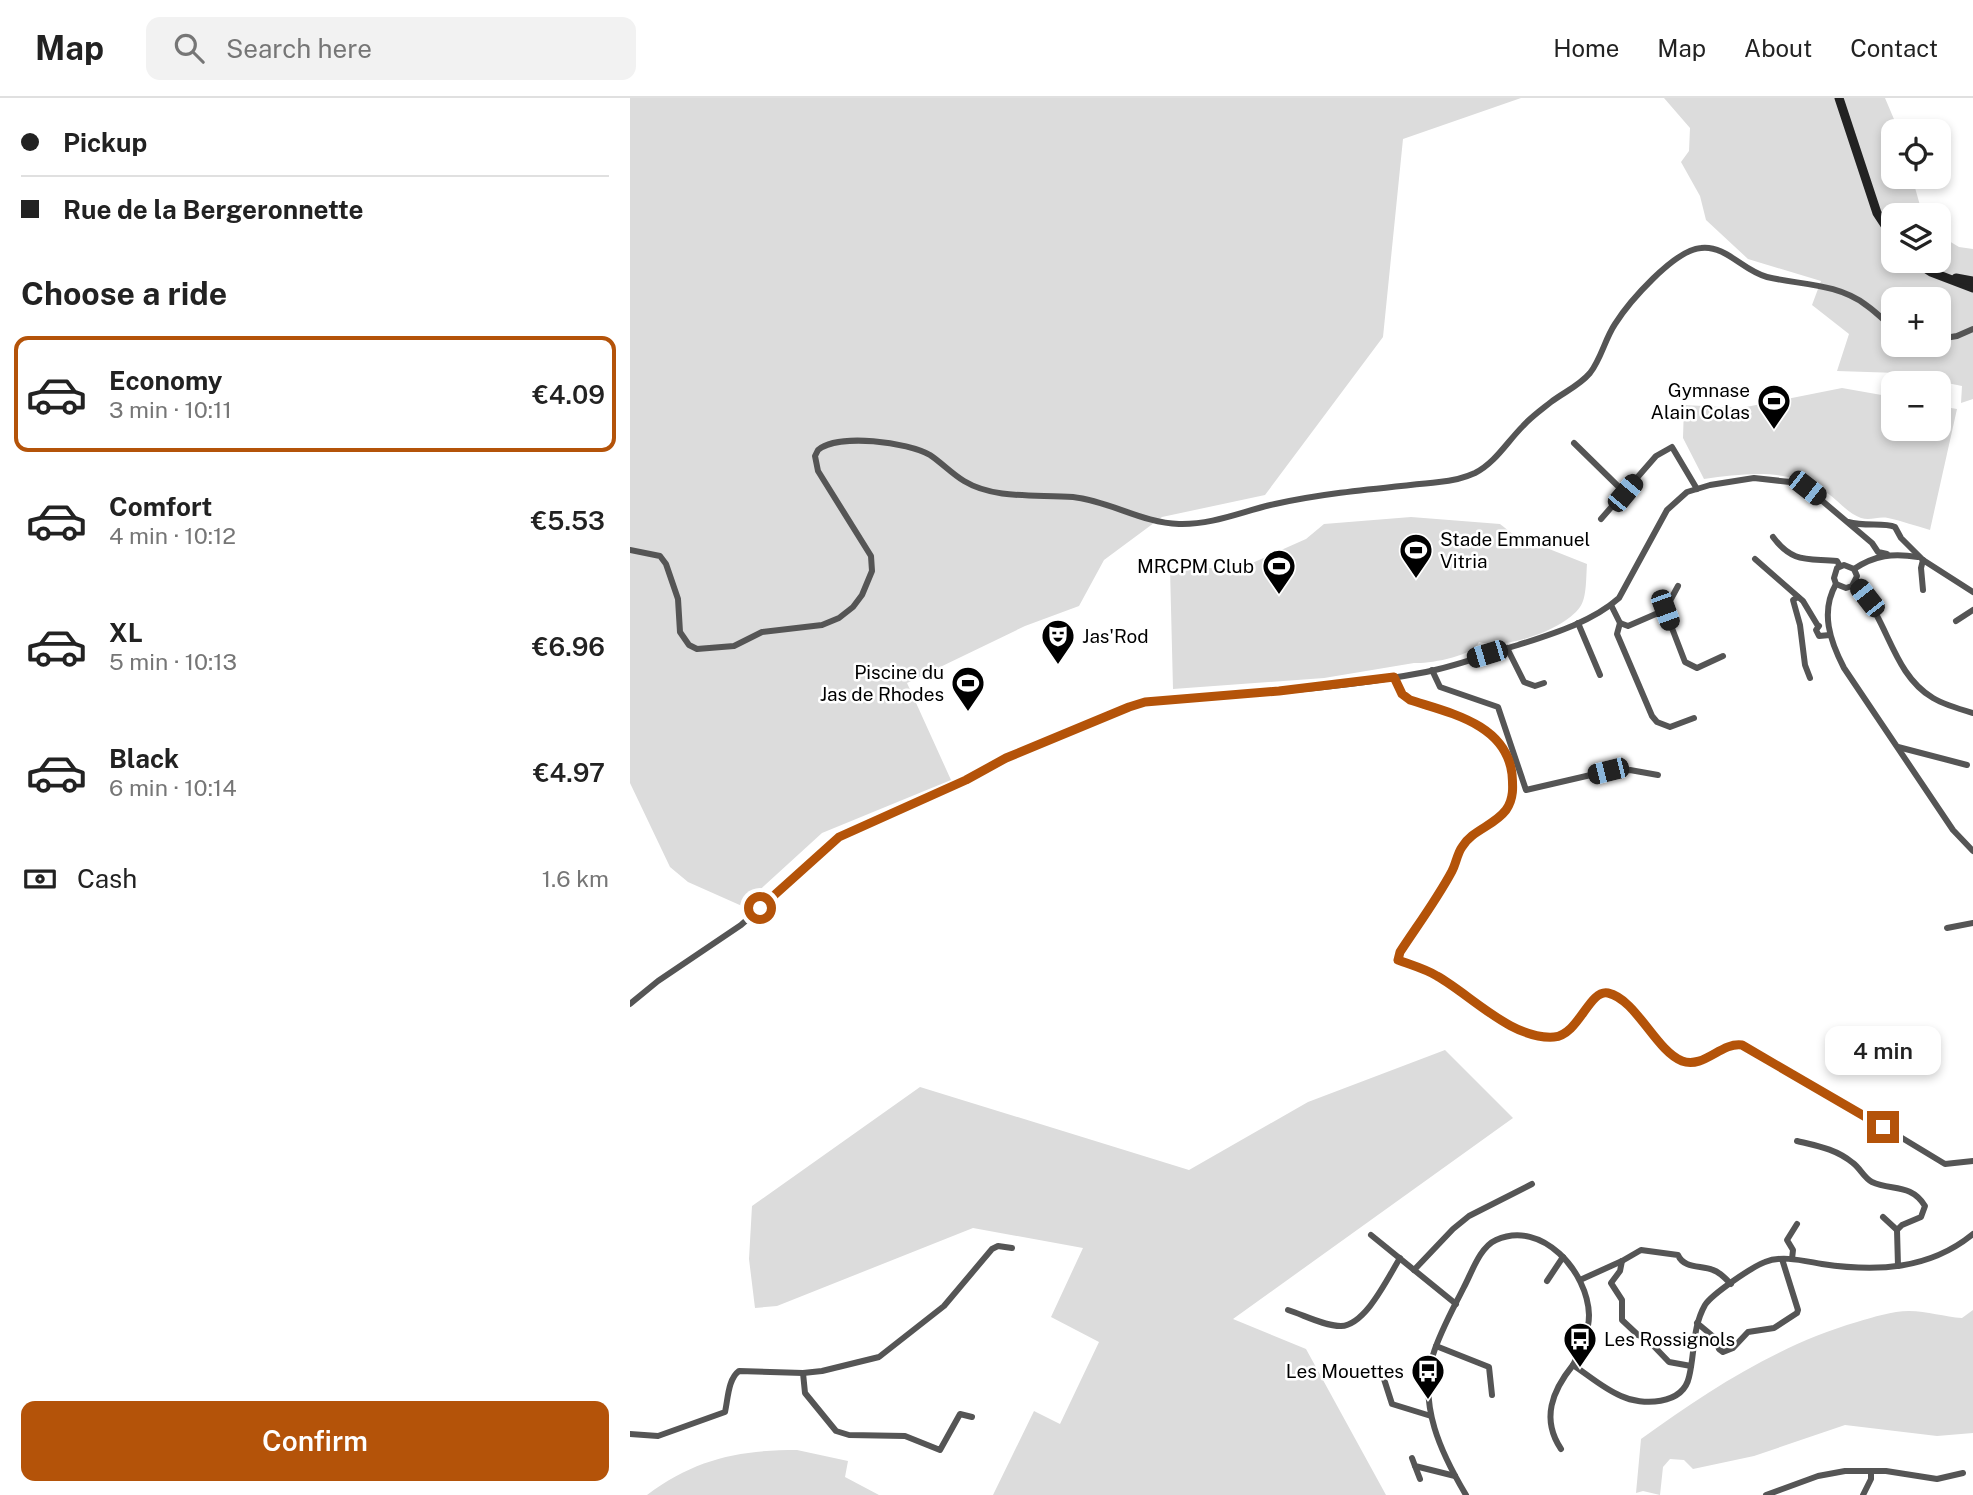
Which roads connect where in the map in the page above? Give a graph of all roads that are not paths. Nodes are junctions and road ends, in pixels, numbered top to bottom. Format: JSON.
{"nodes":[{"id":1,"x":1839,"y":98,"type":"edge"},
{"id":2,"x":1881,"y":219,"type":"edge"},
{"id":3,"x":1934,"y":273,"type":"edge"},
{"id":4,"x":1936,"y":273,"type":"edge"},
{"id":5,"x":1973,"y":281,"type":"edge"},
{"id":6,"x":1973,"y":288,"type":"edge"},
{"id":7,"x":1881,"y":317,"type":"edge"},
{"id":8,"x":1973,"y":329,"type":"edge"},
{"id":9,"x":1951,"y":337,"type":"edge"},
{"id":10,"x":1574,"y":443,"type":"dead end"},
{"id":11,"x":1697,"y":489,"type":"junction"},
{"id":12,"x":1625,"y":493,"type":"junction"},
{"id":13,"x":1601,"y":519,"type":"dead end"},
{"id":14,"x":1846,"y":522,"type":"junction"},
{"id":15,"x":1878,"y":526,"type":"junction"},
{"id":16,"x":1773,"y":537,"type":"dead end"},
{"id":17,"x":1901,"y":538,"type":"junction"},
{"id":18,"x":1873,"y":546,"type":"junction"},
{"id":19,"x":630,"y":550,"type":"edge"},
{"id":20,"x":1889,"y":554,"type":"junction"},
{"id":21,"x":1755,"y":559,"type":"dead end"},
{"id":22,"x":1921,"y":559,"type":"junction"},
{"id":23,"x":1864,"y":562,"type":"junction"},
{"id":24,"x":1840,"y":566,"type":"junction"},
{"id":25,"x":1854,"y":569,"type":"junction"},
{"id":26,"x":1855,"y":583,"type":"junction"},
{"id":27,"x":1836,"y":584,"type":"junction"},
{"id":28,"x":1678,"y":586,"type":"dead end"},
{"id":29,"x":1923,"y":590,"type":"dead end"},
{"id":30,"x":1973,"y":592,"type":"edge"},
{"id":31,"x":1798,"y":597,"type":"junction"},
{"id":32,"x":1611,"y":605,"type":"junction"},
{"id":33,"x":1665,"y":610,"type":"junction"},
{"id":34,"x":1973,"y":610,"type":"edge"},
{"id":35,"x":1956,"y":621,"type":"dead end"},
{"id":36,"x":1578,"y":623,"type":"junction"},
{"id":37,"x":1620,"y":623,"type":"junction"},
{"id":38,"x":1828,"y":624,"type":"junction"},
{"id":39,"x":1818,"y":626,"type":"junction"},
{"id":40,"x":1830,"y":635,"type":"junction"},
{"id":41,"x":1507,"y":648,"type":"junction"},
{"id":42,"x":1723,"y":656,"type":"dead end"},
{"id":43,"x":1432,"y":670,"type":"junction"},
{"id":44,"x":1600,"y":675,"type":"dead end"},
{"id":45,"x":1394,"y":677,"type":"junction"},
{"id":46,"x":1810,"y":678,"type":"dead end"},
{"id":47,"x":1544,"y":683,"type":"dead end"},
{"id":48,"x":1973,"y":713,"type":"edge"},
{"id":49,"x":1694,"y":718,"type":"dead end"},
{"id":50,"x":1898,"y":747,"type":"junction"},
{"id":51,"x":1967,"y":765,"type":"dead end"},
{"id":52,"x":1658,"y":775,"type":"dead end"},
{"id":53,"x":1973,"y":851,"type":"edge"},
{"id":54,"x":1973,"y":923,"type":"edge"},
{"id":55,"x":1948,"y":928,"type":"dead end"},
{"id":56,"x":630,"y":1004,"type":"edge"},
{"id":57,"x":1797,"y":1141,"type":"dead end"},
{"id":58,"x":1973,"y":1161,"type":"edge"},
{"id":59,"x":1532,"y":1184,"type":"dead end"},
{"id":60,"x":1883,"y":1217,"type":"dead end"},
{"id":61,"x":1797,"y":1224,"type":"dead end"},
{"id":62,"x":1897,"y":1230,"type":"junction"},
{"id":63,"x":1973,"y":1234,"type":"edge"},
{"id":64,"x":1371,"y":1235,"type":"dead end"},
{"id":65,"x":1012,"y":1248,"type":"dead end"},
{"id":66,"x":1563,"y":1257,"type":"junction"},
{"id":67,"x":1400,"y":1258,"type":"junction"},
{"id":68,"x":1783,"y":1259,"type":"junction"},
{"id":69,"x":1792,"y":1259,"type":"junction"},
{"id":70,"x":1622,"y":1261,"type":"junction"},
{"id":71,"x":1898,"y":1266,"type":"junction"},
{"id":72,"x":1414,"y":1270,"type":"junction"},
{"id":73,"x":1580,"y":1280,"type":"junction"},
{"id":74,"x":1546,"y":1281,"type":"dead end"},
{"id":75,"x":1731,"y":1284,"type":"junction"},
{"id":76,"x":1456,"y":1304,"type":"junction"},
{"id":77,"x":1289,"y":1310,"type":"dead end"},
{"id":78,"x":1698,"y":1323,"type":"junction"},
{"id":79,"x":1436,"y":1346,"type":"junction"},
{"id":80,"x":1493,"y":1360,"type":"dead end"},
{"id":81,"x":1573,"y":1364,"type":"junction"},
{"id":82,"x":1691,"y":1366,"type":"junction"},
{"id":83,"x":1489,"y":1367,"type":"junction"},
{"id":84,"x":803,"y":1373,"type":"junction"},
{"id":85,"x":1383,"y":1376,"type":"dead end"},
{"id":86,"x":1492,"y":1395,"type":"dead end"},
{"id":87,"x":1431,"y":1416,"type":"junction"},
{"id":88,"x":972,"y":1417,"type":"dead end"},
{"id":89,"x":630,"y":1434,"type":"edge"},
{"id":90,"x":1561,"y":1450,"type":"dead end"},
{"id":91,"x":1871,"y":1471,"type":"junction"},
{"id":92,"x":1963,"y":1474,"type":"dead end"},
{"id":93,"x":1455,"y":1476,"type":"junction"},
{"id":94,"x":1420,"y":1479,"type":"dead end"},
{"id":95,"x":1770,"y":1494,"type":"edge"},
{"id":96,"x":1466,"y":1495,"type":"edge"},
{"id":97,"x":1863,"y":1495,"type":"edge"}],
"edges":[{"from":1,"to":2,"type":"main road"},
{"from":3,"to":6,"type":"main road"},
{"from":4,"to":5,"type":"main road"},
{"from":7,"to":19,"type":"street"},
{"from":8,"to":9,"type":"street"},
{"from":10,"to":12,"type":"street"},
{"from":11,"to":12,"type":"street"},
{"from":11,"to":14,"type":"street"},
{"from":11,"to":32,"type":"street"},
{"from":12,"to":13,"type":"street"},
{"from":14,"to":15,"type":"street"},
{"from":14,"to":18,"type":"street"},
{"from":15,"to":17,"type":"street"},
{"from":15,"to":18,"type":"street"},
{"from":16,"to":24,"type":"street"},
{"from":17,"to":20,"type":"street"},
{"from":17,"to":22,"type":"street"},
{"from":18,"to":20,"type":"street"},
{"from":18,"to":23,"type":"street"},
{"from":20,"to":22,"type":"street"},
{"from":20,"to":23,"type":"street"},
{"from":21,"to":31,"type":"street"},
{"from":22,"to":29,"type":"street"},
{"from":22,"to":30,"type":"street"},
{"from":23,"to":25,"type":"street"},
{"from":24,"to":25,"type":"street"},
{"from":24,"to":27,"type":"street"},
{"from":25,"to":26,"type":"street"},
{"from":26,"to":27,"type":"street"},
{"from":26,"to":48,"type":"street"},
{"from":27,"to":38,"type":"street"},
{"from":28,"to":33,"type":"street"},
{"from":31,"to":39,"type":"street"},
{"from":31,"to":46,"type":"street"},
{"from":32,"to":36,"type":"street"},
{"from":32,"to":37,"type":"street"},
{"from":33,"to":37,"type":"street"},
{"from":33,"to":42,"type":"street"},
{"from":34,"to":35,"type":"street"},
{"from":36,"to":41,"type":"street"},
{"from":36,"to":44,"type":"street"},
{"from":37,"to":49,"type":"street"},
{"from":38,"to":39,"type":"street"},
{"from":38,"to":40,"type":"street"},
{"from":39,"to":40,"type":"street"},
{"from":40,"to":50,"type":"street"},
{"from":41,"to":43,"type":"street"},
{"from":41,"to":47,"type":"street"},
{"from":43,"to":45,"type":"street"},
{"from":43,"to":52,"type":"street"},
{"from":45,"to":56,"type":"street"},
{"from":45,"to":58,"type":"street"},
{"from":50,"to":51,"type":"street"},
{"from":50,"to":53,"type":"street"},
{"from":54,"to":55,"type":"street"},
{"from":57,"to":62,"type":"street"},
{"from":59,"to":72,"type":"street"},
{"from":60,"to":62,"type":"street"},
{"from":61,"to":69,"type":"street"},
{"from":62,"to":71,"type":"street"},
{"from":63,"to":71,"type":"street"},
{"from":64,"to":67,"type":"street"},
{"from":65,"to":84,"type":"street"},
{"from":66,"to":73,"type":"street"},
{"from":66,"to":74,"type":"street"},
{"from":66,"to":76,"type":"street"},
{"from":67,"to":72,"type":"street"},
{"from":67,"to":77,"type":"street"},
{"from":68,"to":69,"type":"street"},
{"from":68,"to":75,"type":"street"},
{"from":68,"to":78,"type":"street"},
{"from":69,"to":71,"type":"street"},
{"from":70,"to":73,"type":"street"},
{"from":70,"to":75,"type":"street"},
{"from":70,"to":82,"type":"street"},
{"from":72,"to":76,"type":"street"},
{"from":73,"to":81,"type":"street"},
{"from":75,"to":78,"type":"street"},
{"from":76,"to":79,"type":"street"},
{"from":78,"to":82,"type":"street"},
{"from":79,"to":83,"type":"street"},
{"from":79,"to":87,"type":"street"},
{"from":80,"to":83,"type":"street"},
{"from":81,"to":82,"type":"street"},
{"from":81,"to":90,"type":"street"},
{"from":83,"to":86,"type":"street"},
{"from":84,"to":88,"type":"street"},
{"from":84,"to":89,"type":"street"},
{"from":85,"to":87,"type":"street"},
{"from":87,"to":93,"type":"street"},
{"from":91,"to":92,"type":"street"},
{"from":91,"to":95,"type":"street"},
{"from":91,"to":97,"type":"street"},
{"from":93,"to":94,"type":"street"},
{"from":93,"to":96,"type":"street"}]}
